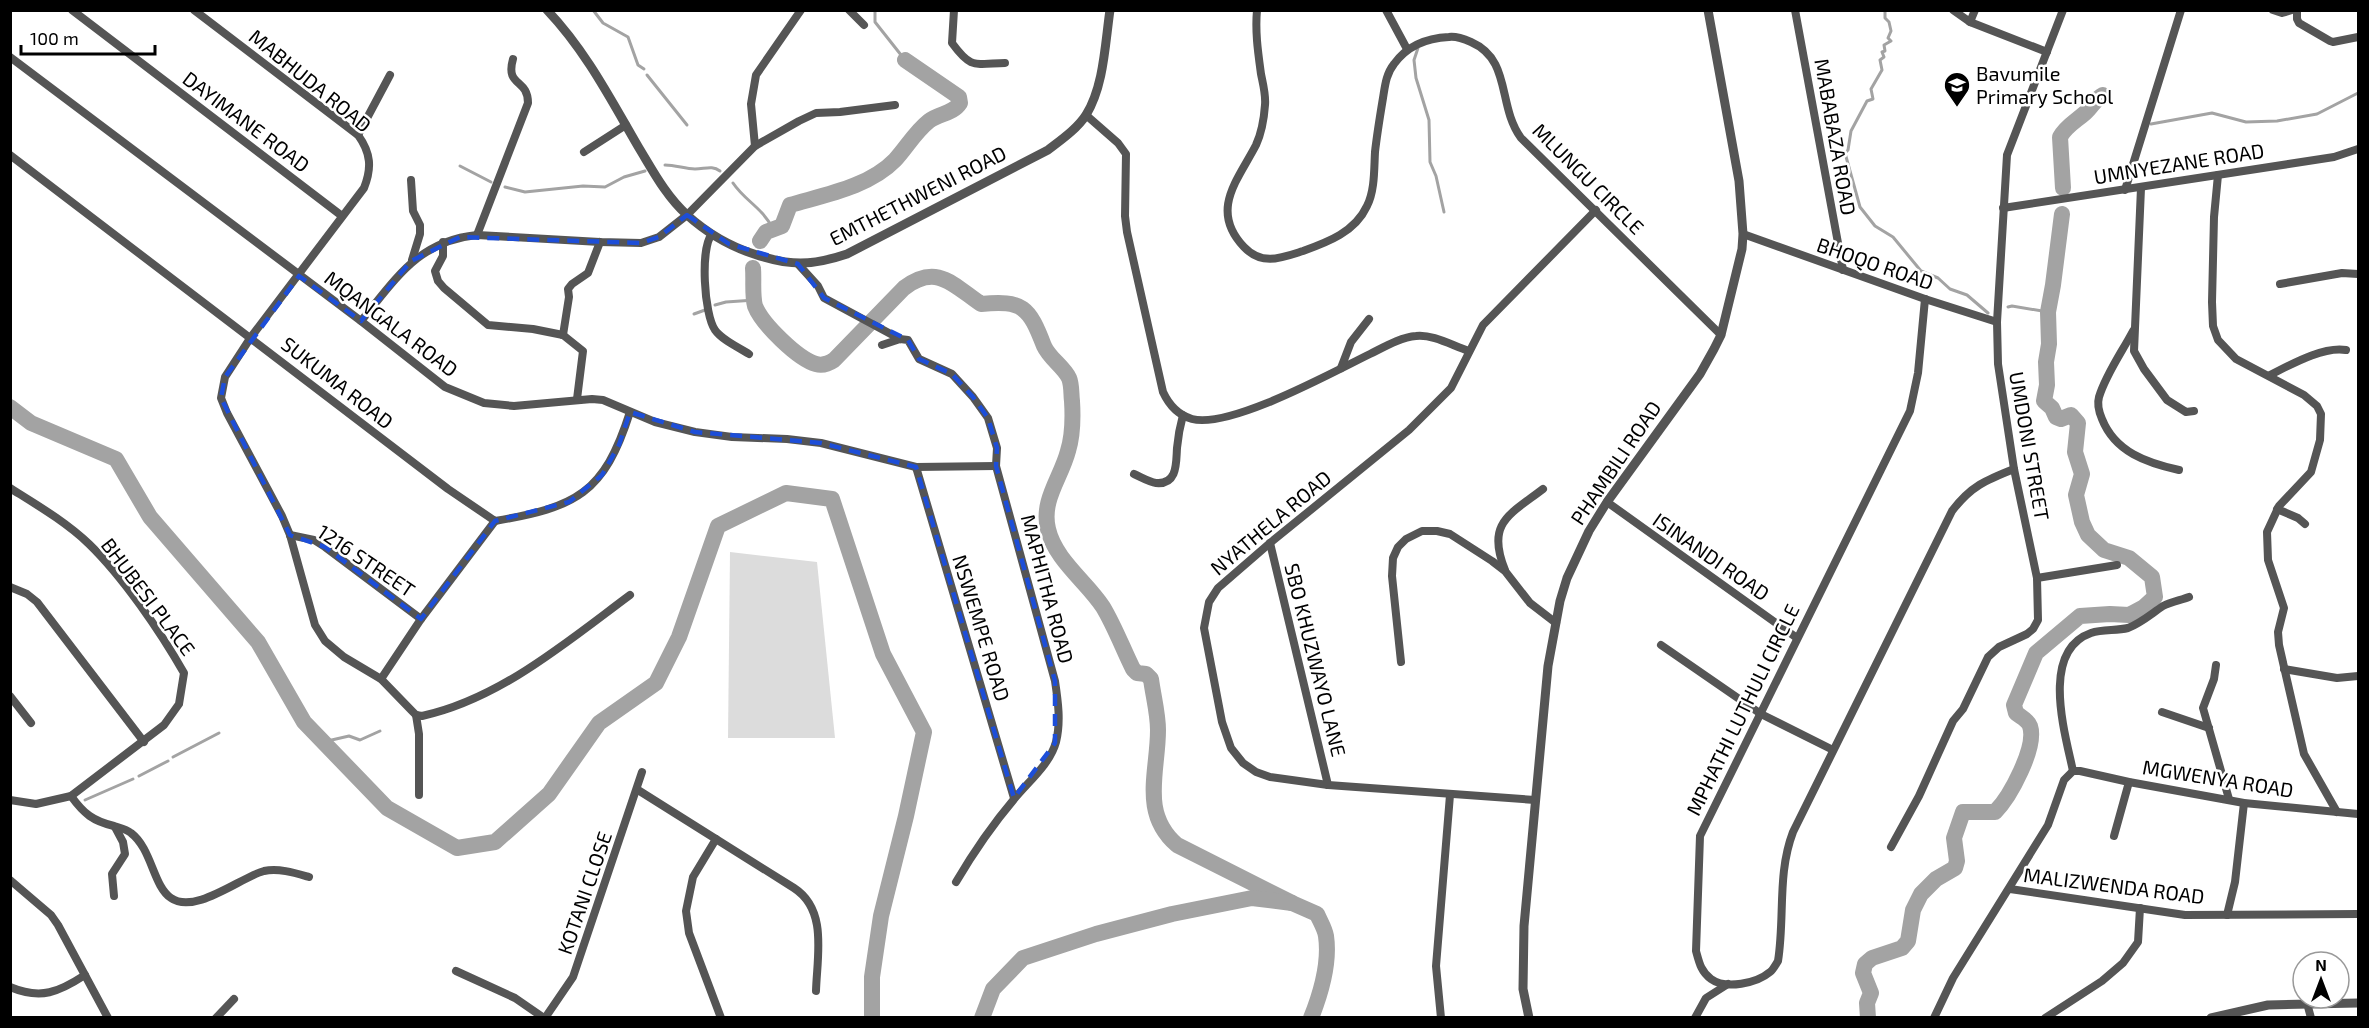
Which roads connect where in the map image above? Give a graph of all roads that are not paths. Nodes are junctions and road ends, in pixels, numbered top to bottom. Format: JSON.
{"nodes":[{"id":1,"x":72,"y":10,"type":"edge"},
{"id":2,"x":195,"y":10,"type":"edge"},
{"id":3,"x":548,"y":10,"type":"edge"},
{"id":4,"x":801,"y":10,"type":"edge"},
{"id":5,"x":849,"y":10,"type":"edge"},
{"id":6,"x":954,"y":10,"type":"edge"},
{"id":7,"x":1110,"y":10,"type":"edge"},
{"id":8,"x":1257,"y":10,"type":"edge"},
{"id":9,"x":1386,"y":10,"type":"edge"},
{"id":10,"x":1708,"y":10,"type":"edge"},
{"id":11,"x":1795,"y":10,"type":"edge"},
{"id":12,"x":1953,"y":10,"type":"edge"},
{"id":13,"x":1975,"y":10,"type":"edge"},
{"id":14,"x":2063,"y":10,"type":"edge"},
{"id":15,"x":2181,"y":10,"type":"edge"},
{"id":16,"x":2273,"y":10,"type":"edge"},
{"id":17,"x":2292,"y":10,"type":"edge"},
{"id":18,"x":2297,"y":10,"type":"edge"},
{"id":19,"x":1970,"y":22,"type":"junction"},
{"id":20,"x":864,"y":25,"type":"dead end"},
{"id":21,"x":2358,"y":37,"type":"edge"},
{"id":22,"x":1407,"y":49,"type":"junction"},
{"id":23,"x":2047,"y":51,"type":"junction"},
{"id":24,"x":10,"y":57,"type":"edge"},
{"id":25,"x":513,"y":59,"type":"dead end"},
{"id":26,"x":1005,"y":63,"type":"dead end"},
{"id":27,"x":390,"y":75,"type":"dead end"},
{"id":28,"x":895,"y":105,"type":"dead end"},
{"id":29,"x":1086,"y":115,"type":"junction"},
{"id":30,"x":626,"y":125,"type":"junction"},
{"id":31,"x":358,"y":135,"type":"junction"},
{"id":32,"x":755,"y":146,"type":"junction"},
{"id":33,"x":2358,"y":149,"type":"edge"},
{"id":34,"x":584,"y":152,"type":"dead end"},
{"id":35,"x":10,"y":155,"type":"edge"},
{"id":36,"x":2218,"y":175,"type":"junction"},
{"id":37,"x":411,"y":180,"type":"dead end"},
{"id":38,"x":2141,"y":188,"type":"junction"},
{"id":39,"x":2125,"y":190,"type":"junction"},
{"id":40,"x":2003,"y":208,"type":"junction"},
{"id":41,"x":1596,"y":210,"type":"junction"},
{"id":42,"x":687,"y":215,"type":"junction"},
{"id":43,"x":342,"y":216,"type":"junction"},
{"id":44,"x":712,"y":234,"type":"junction"},
{"id":45,"x":1743,"y":234,"type":"junction"},
{"id":46,"x":477,"y":235,"type":"junction"},
{"id":47,"x":443,"y":242,"type":"junction"},
{"id":48,"x":600,"y":242,"type":"junction"},
{"id":49,"x":411,"y":261,"type":"junction"},
{"id":50,"x":798,"y":264,"type":"junction"},
{"id":51,"x":1843,"y":270,"type":"junction"},
{"id":52,"x":2358,"y":274,"type":"edge"},
{"id":53,"x":299,"y":276,"type":"junction"},
{"id":54,"x":2280,"y":284,"type":"dead end"},
{"id":55,"x":1925,"y":299,"type":"junction"},
{"id":56,"x":1369,"y":319,"type":"dead end"},
{"id":57,"x":361,"y":321,"type":"junction"},
{"id":58,"x":1997,"y":322,"type":"junction"},
{"id":59,"x":2133,"y":329,"type":"junction"},
{"id":60,"x":563,"y":335,"type":"junction"},
{"id":61,"x":1721,"y":335,"type":"junction"},
{"id":62,"x":251,"y":337,"type":"junction"},
{"id":63,"x":900,"y":339,"type":"junction"},
{"id":64,"x":882,"y":345,"type":"dead end"},
{"id":65,"x":2346,"y":350,"type":"dead end"},
{"id":66,"x":1468,"y":351,"type":"junction"},
{"id":67,"x":749,"y":354,"type":"dead end"},
{"id":68,"x":1341,"y":368,"type":"junction"},
{"id":69,"x":2270,"y":375,"type":"junction"},
{"id":70,"x":578,"y":399,"type":"junction"},
{"id":71,"x":2194,"y":411,"type":"dead end"},
{"id":72,"x":630,"y":412,"type":"junction"},
{"id":73,"x":1183,"y":415,"type":"junction"},
{"id":74,"x":996,"y":466,"type":"junction"},
{"id":75,"x":916,"y":467,"type":"junction"},
{"id":76,"x":2014,"y":469,"type":"junction"},
{"id":77,"x":2179,"y":470,"type":"dead end"},
{"id":78,"x":1134,"y":474,"type":"dead end"},
{"id":79,"x":10,"y":488,"type":"edge"},
{"id":80,"x":1543,"y":489,"type":"dead end"},
{"id":81,"x":1607,"y":502,"type":"junction"},
{"id":82,"x":2277,"y":509,"type":"junction"},
{"id":83,"x":495,"y":521,"type":"junction"},
{"id":84,"x":2305,"y":524,"type":"dead end"},
{"id":85,"x":290,"y":535,"type":"junction"},
{"id":86,"x":1270,"y":543,"type":"junction"},
{"id":87,"x":2117,"y":565,"type":"dead end"},
{"id":88,"x":1505,"y":571,"type":"junction"},
{"id":89,"x":2037,"y":578,"type":"junction"},
{"id":90,"x":10,"y":587,"type":"edge"},
{"id":91,"x":630,"y":595,"type":"dead end"},
{"id":92,"x":2189,"y":597,"type":"dead end"},
{"id":93,"x":421,"y":619,"type":"junction"},
{"id":94,"x":1556,"y":623,"type":"junction"},
{"id":95,"x":1797,"y":638,"type":"junction"},
{"id":96,"x":1661,"y":645,"type":"dead end"},
{"id":97,"x":1401,"y":662,"type":"dead end"},
{"id":98,"x":2216,"y":665,"type":"dead end"},
{"id":99,"x":2284,"y":669,"type":"junction"},
{"id":100,"x":2358,"y":676,"type":"edge"},
{"id":101,"x":381,"y":679,"type":"junction"},
{"id":102,"x":10,"y":696,"type":"edge"},
{"id":103,"x":2162,"y":712,"type":"dead end"},
{"id":104,"x":414,"y":713,"type":"junction"},
{"id":105,"x":1761,"y":714,"type":"junction"},
{"id":106,"x":31,"y":723,"type":"dead end"},
{"id":107,"x":2209,"y":728,"type":"junction"},
{"id":108,"x":144,"y":742,"type":"junction"},
{"id":109,"x":1833,"y":750,"type":"junction"},
{"id":110,"x":2073,"y":771,"type":"junction"},
{"id":111,"x":642,"y":772,"type":"dead end"},
{"id":112,"x":2129,"y":782,"type":"junction"},
{"id":113,"x":1328,"y":785,"type":"junction"},
{"id":114,"x":638,"y":790,"type":"junction"},
{"id":115,"x":419,"y":795,"type":"dead end"},
{"id":116,"x":1450,"y":795,"type":"junction"},
{"id":117,"x":71,"y":796,"type":"junction"},
{"id":118,"x":1014,"y":798,"type":"junction"},
{"id":119,"x":2229,"y":799,"type":"junction"},
{"id":120,"x":10,"y":800,"type":"edge"},
{"id":121,"x":1535,"y":800,"type":"junction"},
{"id":122,"x":2244,"y":803,"type":"junction"},
{"id":123,"x":2337,"y":812,"type":"junction"},
{"id":124,"x":2358,"y":814,"type":"edge"},
{"id":125,"x":115,"y":827,"type":"junction"},
{"id":126,"x":2114,"y":836,"type":"dead end"},
{"id":127,"x":716,"y":838,"type":"junction"},
{"id":128,"x":1891,"y":847,"type":"dead end"},
{"id":129,"x":309,"y":877,"type":"dead end"},
{"id":130,"x":10,"y":880,"type":"edge"},
{"id":131,"x":956,"y":882,"type":"dead end"},
{"id":132,"x":2010,"y":889,"type":"junction"},
{"id":133,"x":114,"y":896,"type":"dead end"},
{"id":134,"x":2140,"y":908,"type":"junction"},
{"id":135,"x":2358,"y":914,"type":"edge"},
{"id":136,"x":2227,"y":915,"type":"junction"},
{"id":137,"x":456,"y":971,"type":"dead end"},
{"id":138,"x":85,"y":975,"type":"junction"},
{"id":139,"x":1728,"y":984,"type":"junction"},
{"id":140,"x":10,"y":987,"type":"edge"},
{"id":141,"x":816,"y":991,"type":"dead end"},
{"id":142,"x":234,"y":999,"type":"dead end"},
{"id":143,"x":2291,"y":1004,"type":"edge"},
{"id":144,"x":108,"y":1017,"type":"edge"},
{"id":145,"x":216,"y":1017,"type":"edge"},
{"id":146,"x":545,"y":1017,"type":"edge"},
{"id":147,"x":721,"y":1017,"type":"edge"},
{"id":148,"x":1441,"y":1017,"type":"edge"},
{"id":149,"x":1529,"y":1017,"type":"edge"},
{"id":150,"x":1695,"y":1017,"type":"edge"},
{"id":151,"x":1935,"y":1017,"type":"edge"},
{"id":152,"x":2044,"y":1017,"type":"edge"},
{"id":153,"x":2211,"y":1017,"type":"edge"}],
"edges":[{"from":1,"to":43,"type":"street","name":"DAYIMANE ROAD"},
{"from":2,"to":31,"type":"street","name":"MABHUDA ROAD"},
{"from":3,"to":30,"type":"street","name":"EMTHETHWENI ROAD"},
{"from":4,"to":32,"type":"street"},
{"from":5,"to":20,"type":"street"},
{"from":6,"to":26,"type":"street"},
{"from":7,"to":29,"type":"street","name":"EMTHETHWENI ROAD"},
{"from":8,"to":22,"type":"street"},
{"from":9,"to":22,"type":"street"},
{"from":10,"to":45,"type":"street","name":"PHAMBILI ROAD"},
{"from":11,"to":51,"type":"street","name":"MABABAZA ROAD"},
{"from":12,"to":19,"type":"street"},
{"from":13,"to":19,"type":"street"},
{"from":14,"to":23,"type":"street","name":"UMDONI STREET"},
{"from":15,"to":39,"type":"street"},
{"from":16,"to":17,"type":"street"},
{"from":18,"to":21,"type":"street"},
{"from":19,"to":23,"type":"street"},
{"from":22,"to":41,"type":"street","name":"MLUNGU CIRCLE"},
{"from":23,"to":40,"type":"street","name":"UMDONI STREET"},
{"from":24,"to":53,"type":"street","name":"MQANGALA ROAD"},
{"from":25,"to":46,"type":"street"},
{"from":27,"to":31,"type":"street"},
{"from":28,"to":32,"type":"street"},
{"from":29,"to":50,"type":"street","name":"EMTHETHWENI ROAD"},
{"from":29,"to":73,"type":"street"},
{"from":30,"to":34,"type":"street"},
{"from":30,"to":42,"type":"street","name":"EMTHETHWENI ROAD"},
{"from":31,"to":43,"type":"street","name":"MABHUDA ROAD"},
{"from":32,"to":42,"type":"street"},
{"from":33,"to":36,"type":"street","name":"UMNYEZANE ROAD"},
{"from":35,"to":62,"type":"street","name":"SUKUMA ROAD"},
{"from":36,"to":38,"type":"street","name":"UMNYEZANE ROAD"},
{"from":36,"to":69,"type":"street"},
{"from":37,"to":49,"type":"street"},
{"from":38,"to":39,"type":"street","name":"UMNYEZANE ROAD"},
{"from":38,"to":59,"type":"street"},
{"from":39,"to":40,"type":"street","name":"UMNYEZANE ROAD"},
{"from":40,"to":58,"type":"street","name":"UMDONI STREET"},
{"from":41,"to":61,"type":"street","name":"MLUNGU CIRCLE"},
{"from":41,"to":66,"type":"street","name":"NYATHELA ROAD"},
{"from":42,"to":44,"type":"street","name":"EMTHETHWENI ROAD"},
{"from":42,"to":48,"type":"street"},
{"from":43,"to":53,"type":"street","name":"MABHUDA ROAD"},
{"from":44,"to":50,"type":"street","name":"EMTHETHWENI ROAD"},
{"from":44,"to":67,"type":"street"},
{"from":45,"to":51,"type":"street","name":"BHOQO ROAD"},
{"from":45,"to":61,"type":"street","name":"PHAMBILI ROAD"},
{"from":46,"to":47,"type":"street"},
{"from":46,"to":48,"type":"street"},
{"from":47,"to":49,"type":"street"},
{"from":47,"to":60,"type":"street"},
{"from":48,"to":60,"type":"street"},
{"from":49,"to":57,"type":"street"},
{"from":50,"to":63,"type":"street"},
{"from":51,"to":55,"type":"street","name":"BHOQO ROAD"},
{"from":52,"to":54,"type":"street"},
{"from":53,"to":57,"type":"street","name":"MQANGALA ROAD"},
{"from":53,"to":62,"type":"street","name":"MABHUDA ROAD"},
{"from":55,"to":58,"type":"street","name":"BHOQO ROAD"},
{"from":55,"to":95,"type":"street","name":"MPHATHI LUTHULI CIRCLE"},
{"from":56,"to":68,"type":"street"},
{"from":57,"to":70,"type":"street","name":"MQANGALA ROAD"},
{"from":58,"to":76,"type":"street","name":"UMDONI STREET"},
{"from":59,"to":71,"type":"street"},
{"from":59,"to":77,"type":"street"},
{"from":60,"to":70,"type":"street"},
{"from":61,"to":81,"type":"street","name":"PHAMBILI ROAD"},
{"from":62,"to":83,"type":"street","name":"SUKUMA ROAD"},
{"from":62,"to":85,"type":"street","name":"MABHUDA ROAD"},
{"from":63,"to":64,"type":"street"},
{"from":63,"to":74,"type":"street","name":"MAPHITHA ROAD"},
{"from":65,"to":69,"type":"street"},
{"from":66,"to":68,"type":"street"},
{"from":66,"to":86,"type":"street","name":"NYATHELA ROAD"},
{"from":68,"to":73,"type":"street"},
{"from":69,"to":82,"type":"street"},
{"from":70,"to":72,"type":"street","name":"MQANGALA ROAD"},
{"from":72,"to":75,"type":"street","name":"MQANGALA ROAD"},
{"from":72,"to":83,"type":"street"},
{"from":73,"to":78,"type":"street"},
{"from":74,"to":75,"type":"street","name":"MQANGALA ROAD"},
{"from":74,"to":118,"type":"street","name":"MAPHITHA ROAD"},
{"from":75,"to":118,"type":"street","name":"NSWEMPE ROAD"},
{"from":76,"to":89,"type":"street","name":"UMDONI STREET"},
{"from":76,"to":109,"type":"street"},
{"from":79,"to":108,"type":"street","name":"BHUBESI PLACE"},
{"from":80,"to":88,"type":"street"},
{"from":81,"to":94,"type":"street","name":"PHAMBILI ROAD"},
{"from":81,"to":95,"type":"street","name":"ISINANDI ROAD"},
{"from":82,"to":84,"type":"street"},
{"from":82,"to":99,"type":"street"},
{"from":83,"to":93,"type":"street"},
{"from":85,"to":93,"type":"street","name":"1216 STREET"},
{"from":85,"to":101,"type":"street","name":"MABHUDA ROAD"},
{"from":86,"to":113,"type":"street","name":"SBO KHUZWAYO LANE"},
{"from":86,"to":113,"type":"street","name":"NYATHELA ROAD"},
{"from":87,"to":89,"type":"street"},
{"from":88,"to":94,"type":"street"},
{"from":88,"to":97,"type":"street"},
{"from":89,"to":128,"type":"street","name":"UMDONI STREET"},
{"from":90,"to":108,"type":"street"},
{"from":91,"to":104,"type":"street"},
{"from":92,"to":110,"type":"street"},
{"from":93,"to":101,"type":"street"},
{"from":94,"to":121,"type":"street","name":"PHAMBILI ROAD"},
{"from":95,"to":105,"type":"street","name":"MPHATHI LUTHULI CIRCLE"},
{"from":96,"to":105,"type":"street"},
{"from":98,"to":107,"type":"street"},
{"from":99,"to":100,"type":"street"},
{"from":99,"to":123,"type":"street"},
{"from":101,"to":104,"type":"street","name":"MABHUDA ROAD"},
{"from":102,"to":106,"type":"street"},
{"from":103,"to":107,"type":"street"},
{"from":104,"to":115,"type":"street"},
{"from":105,"to":109,"type":"street"},
{"from":105,"to":139,"type":"street","name":"MPHATHI LUTHULI CIRCLE"},
{"from":107,"to":119,"type":"street"},
{"from":108,"to":117,"type":"street","name":"BHUBESI PLACE"},
{"from":109,"to":139,"type":"street"},
{"from":110,"to":112,"type":"street","name":"MGWENYA ROAD"},
{"from":110,"to":132,"type":"street"},
{"from":111,"to":114,"type":"street","name":"KOTANI CLOSE"},
{"from":112,"to":119,"type":"street","name":"MGWENYA ROAD"},
{"from":112,"to":126,"type":"street"},
{"from":113,"to":116,"type":"street","name":"NYATHELA ROAD"},
{"from":114,"to":127,"type":"street"},
{"from":114,"to":146,"type":"street","name":"KOTANI CLOSE"},
{"from":116,"to":121,"type":"street","name":"NYATHELA ROAD"},
{"from":116,"to":148,"type":"street"},
{"from":117,"to":120,"type":"street","name":"BHUBESI PLACE"},
{"from":117,"to":125,"type":"street"},
{"from":118,"to":131,"type":"street","name":"MAPHITHA ROAD"},
{"from":119,"to":122,"type":"street","name":"MGWENYA ROAD"},
{"from":121,"to":149,"type":"street","name":"PHAMBILI ROAD"},
{"from":122,"to":123,"type":"street","name":"MGWENYA ROAD"},
{"from":122,"to":136,"type":"street"},
{"from":123,"to":124,"type":"street","name":"MGWENYA ROAD"},
{"from":125,"to":129,"type":"street"},
{"from":125,"to":133,"type":"street"},
{"from":127,"to":141,"type":"street"},
{"from":127,"to":147,"type":"street"},
{"from":130,"to":138,"type":"street"},
{"from":132,"to":134,"type":"street","name":"MALIZWENDA ROAD"},
{"from":132,"to":151,"type":"street"},
{"from":134,"to":136,"type":"street","name":"MALIZWENDA ROAD"},
{"from":134,"to":152,"type":"street"},
{"from":135,"to":136,"type":"street","name":"MALIZWENDA ROAD"},
{"from":137,"to":146,"type":"street"},
{"from":138,"to":140,"type":"street"},
{"from":138,"to":144,"type":"street"},
{"from":139,"to":150,"type":"street"},
{"from":142,"to":145,"type":"street"},
{"from":143,"to":153,"type":"street"}]}
